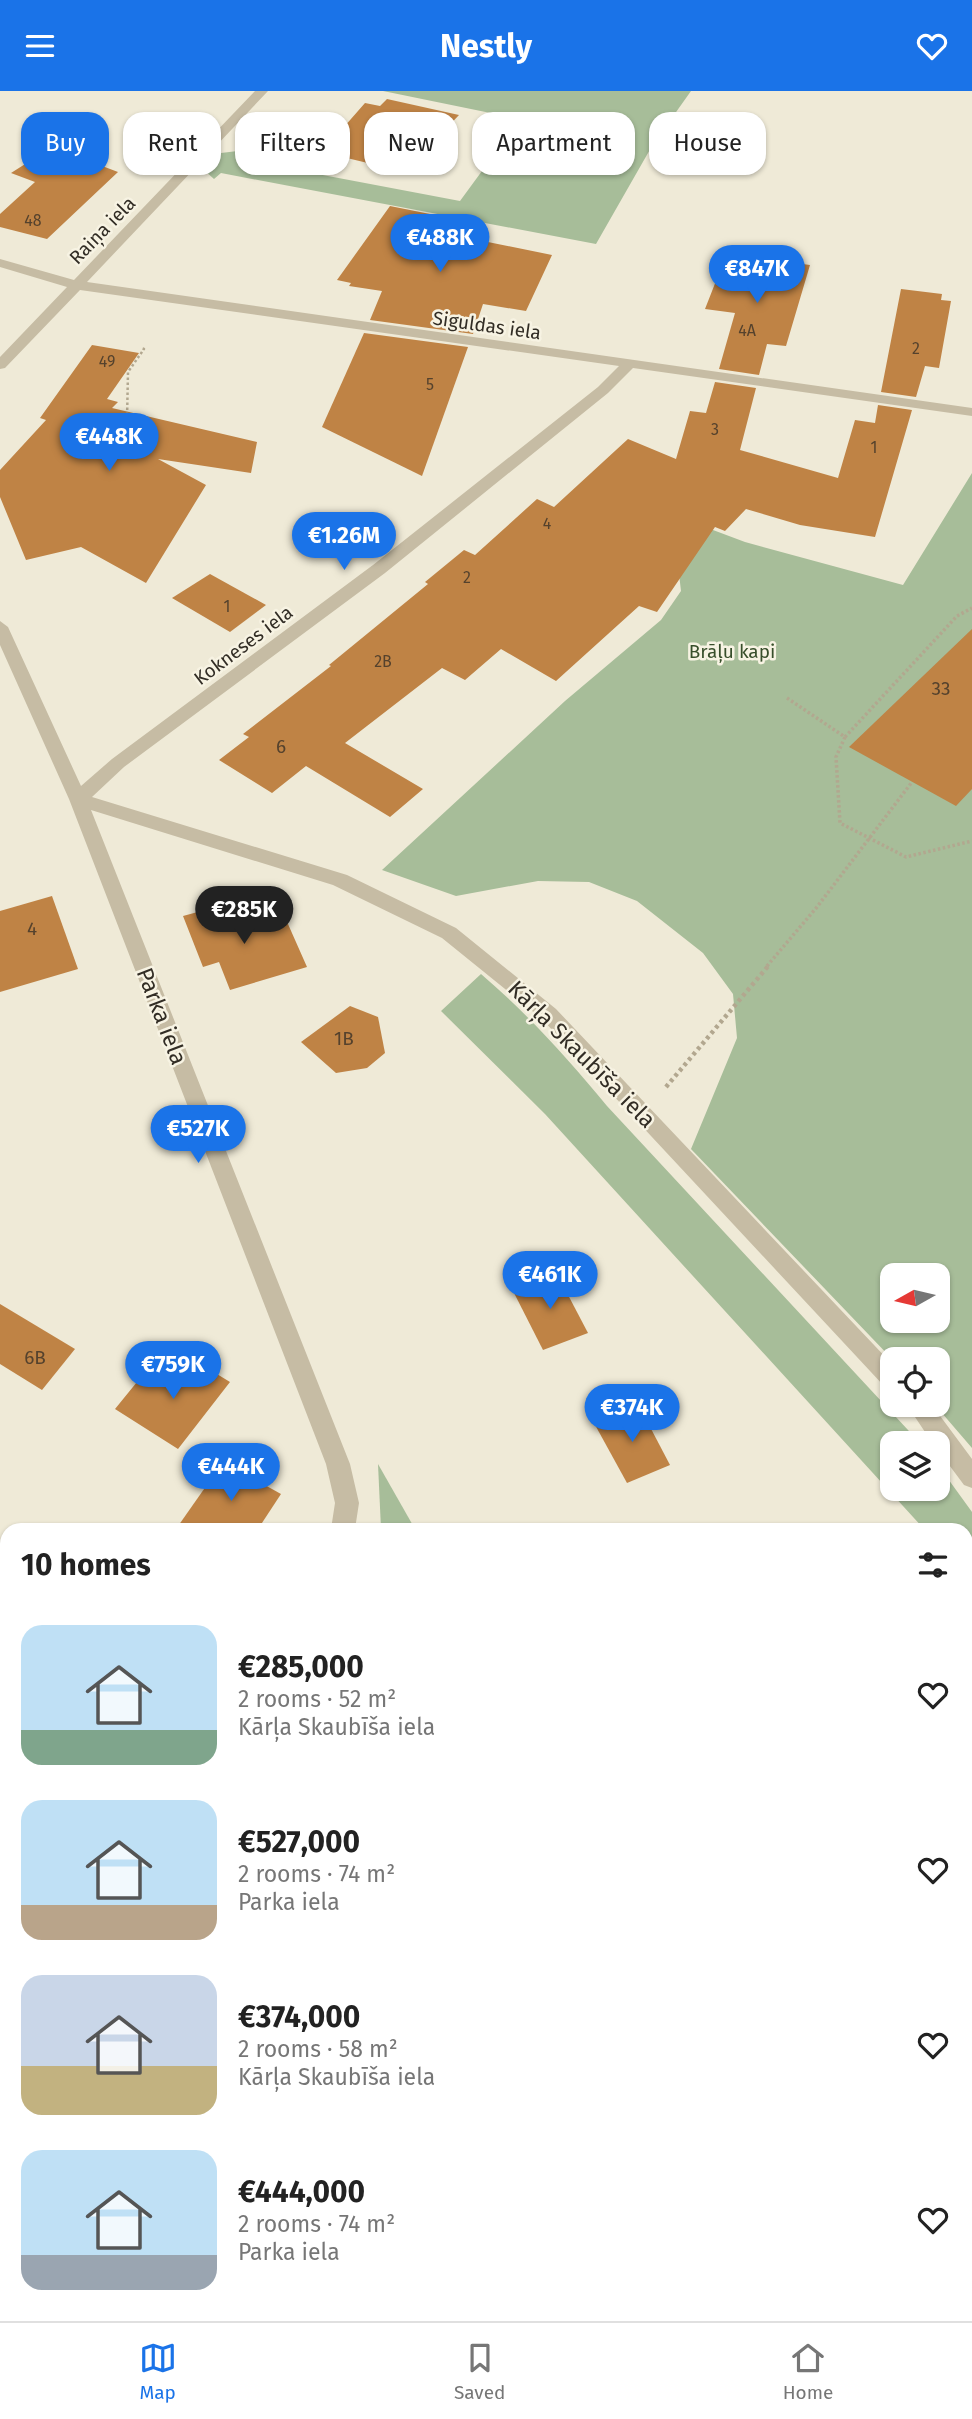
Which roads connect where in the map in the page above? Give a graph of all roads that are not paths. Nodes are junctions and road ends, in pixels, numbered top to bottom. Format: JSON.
{"nodes":[{"id":1,"x":262,"y":91,"type":"edge"},
{"id":2,"x":0,"y":263,"type":"edge"},
{"id":3,"x":76,"y":285,"type":"junction"},
{"id":4,"x":0,"y":365,"type":"edge"},
{"id":5,"x":628,"y":365,"type":"junction"},
{"id":6,"x":972,"y":412,"type":"edge"},
{"id":7,"x":0,"y":627,"type":"edge"},
{"id":8,"x":78,"y":799,"type":"junction"},
{"id":9,"x":880,"y":1366,"type":"edge"},
{"id":10,"x":927,"y":1417,"type":"edge"},
{"id":11,"x":972,"y":1477,"type":"edge"},
{"id":12,"x":345,"y":1523,"type":"edge"}],
"edges":[{"from":1,"to":3,"type":"street","name":"Raiņa iela"},
{"from":2,"to":3,"type":"street","name":"Siguldas iela"},
{"from":3,"to":4,"type":"street","name":"Raiņa iela"},
{"from":3,"to":5,"type":"street","name":"Siguldas iela"},
{"from":5,"to":6,"type":"street","name":"Siguldas iela"},
{"from":5,"to":8,"type":"street","name":"Kokneses iela"},
{"from":7,"to":8,"type":"street","name":"Parka iela"},
{"from":8,"to":9,"type":"street","name":"Kārļa Skaubīša iela"},
{"from":8,"to":12,"type":"street","name":"Parka iela"},
{"from":10,"to":11,"type":"street"}]}
